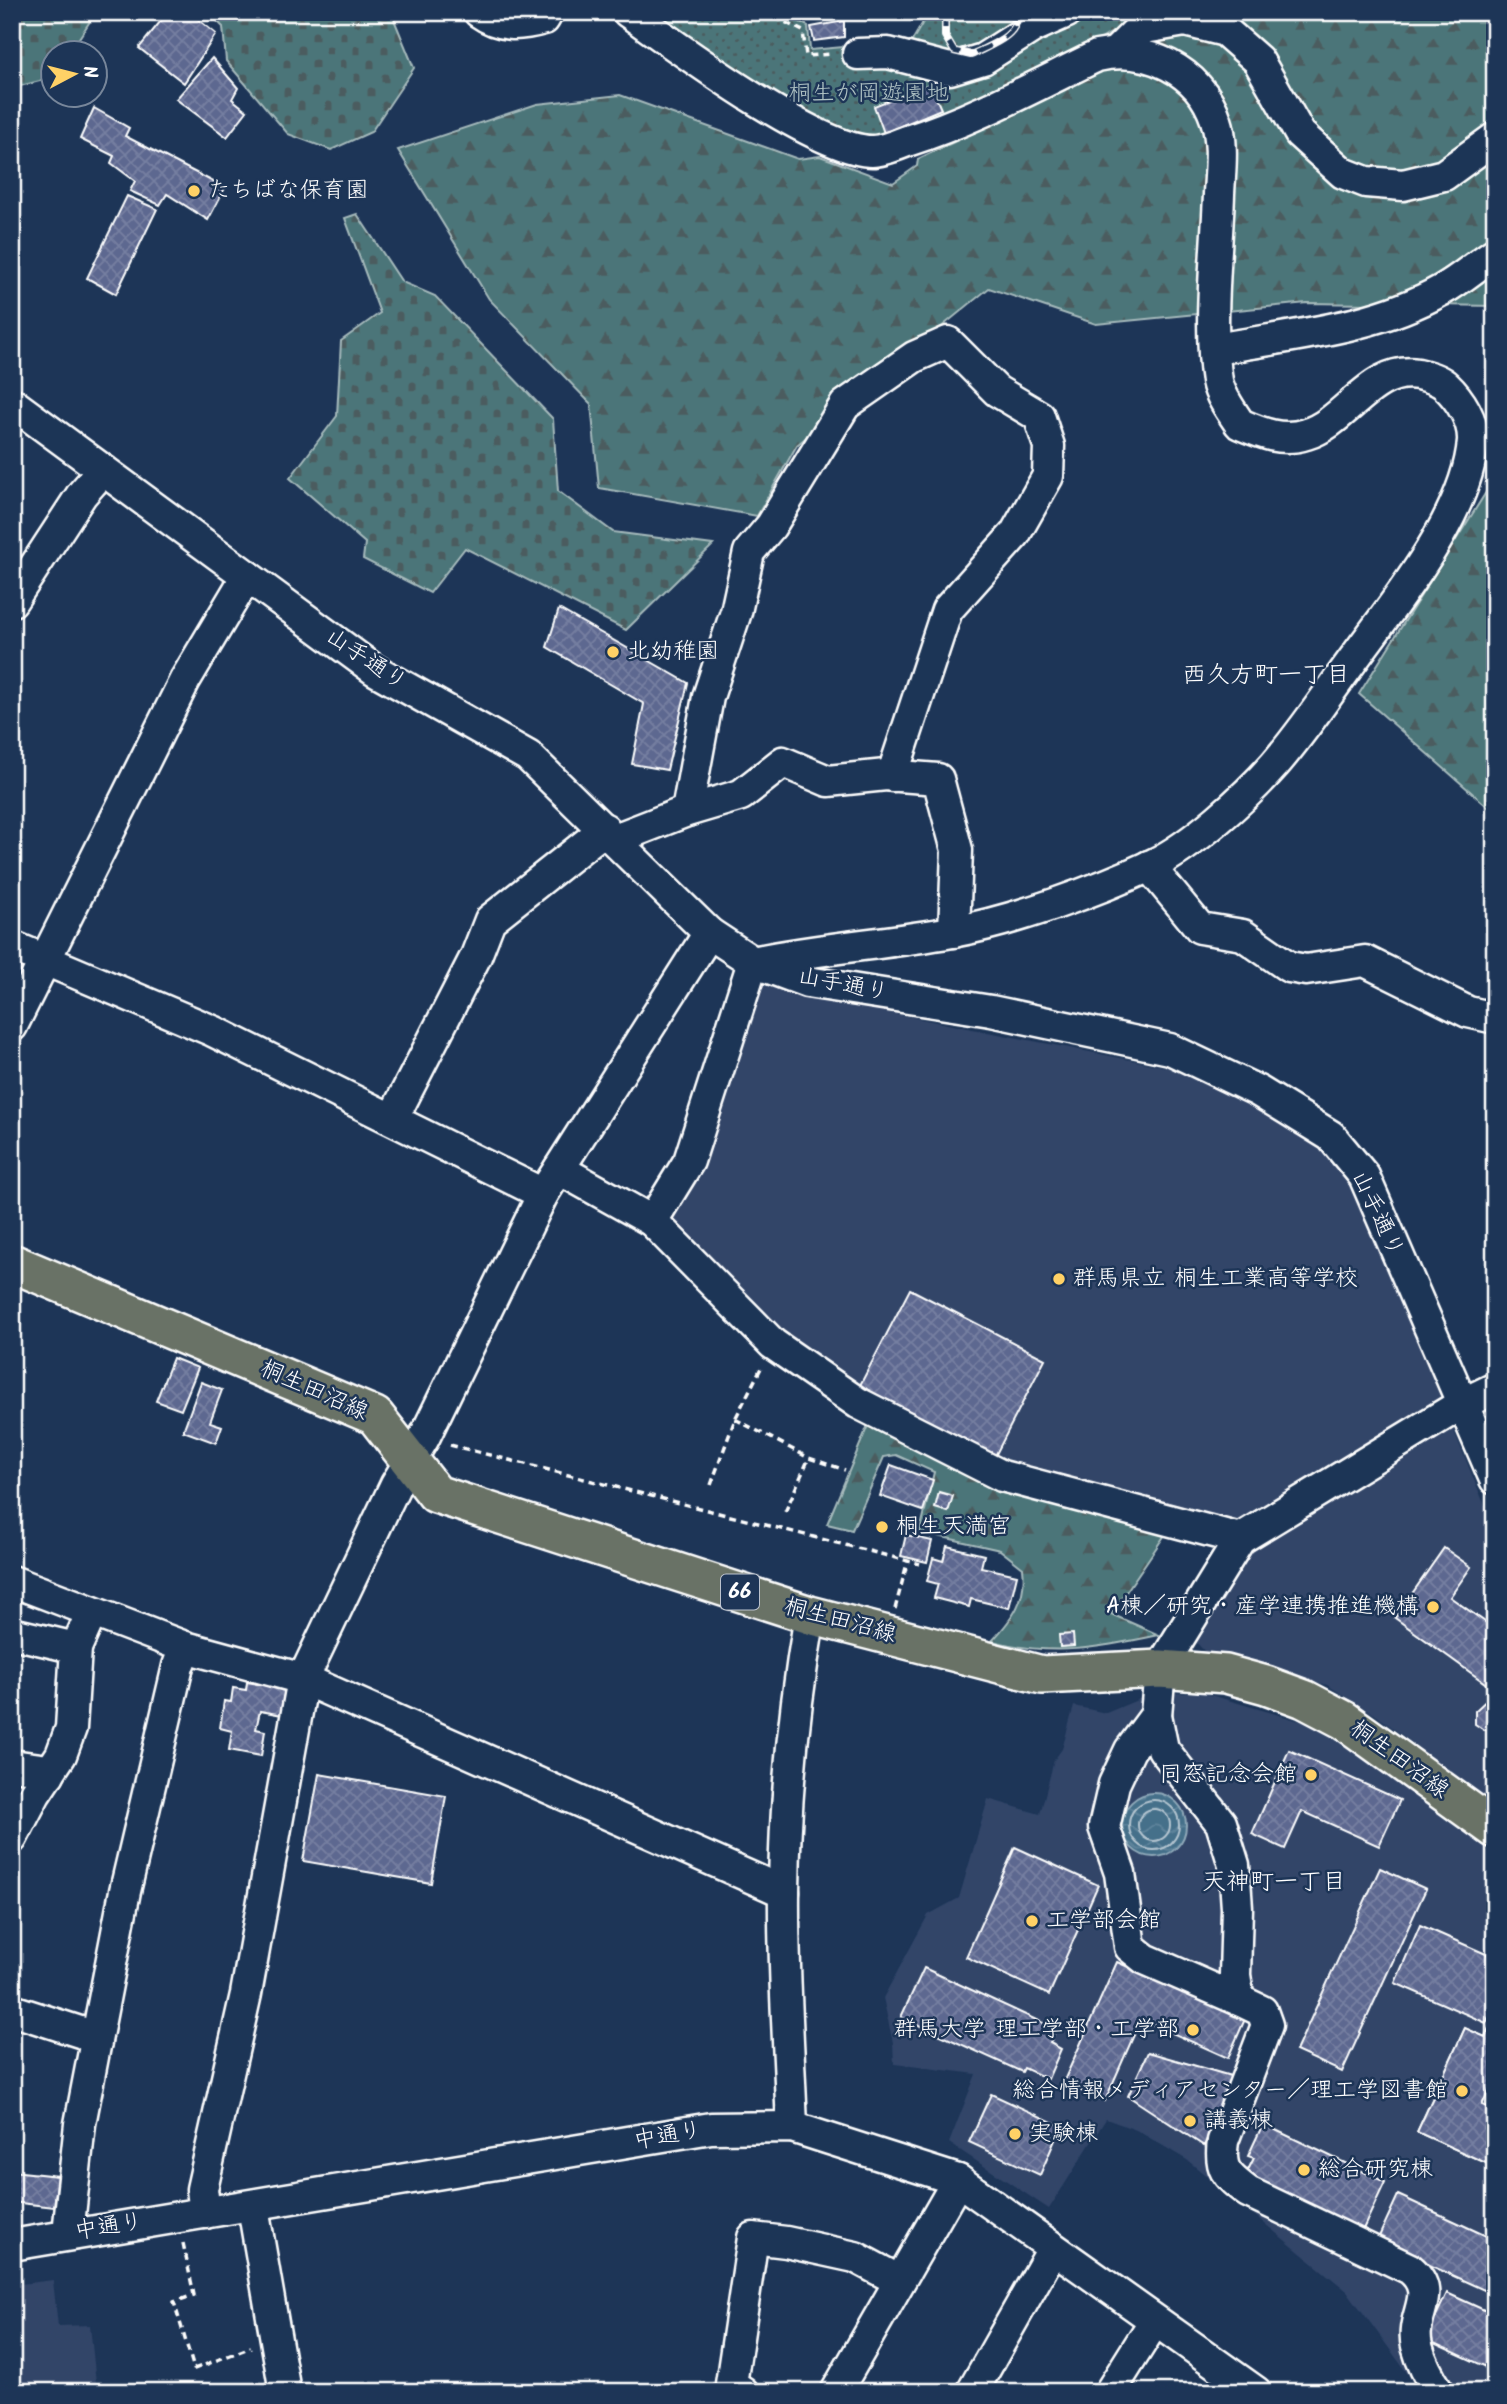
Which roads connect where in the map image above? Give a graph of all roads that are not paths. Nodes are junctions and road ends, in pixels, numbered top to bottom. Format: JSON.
{"nodes":[{"id":1,"x":479,"y":12,"type":"edge"},
{"id":2,"x":548,"y":12,"type":"edge"},
{"id":3,"x":628,"y":12,"type":"edge"},
{"id":4,"x":1067,"y":12,"type":"edge"},
{"id":5,"x":1031,"y":19,"type":"edge"},
{"id":6,"x":1116,"y":52,"type":"junction"},
{"id":7,"x":849,"y":53,"type":"road end"},
{"id":8,"x":1495,"y":138,"type":"edge"},
{"id":9,"x":1495,"y":253,"type":"edge"},
{"id":10,"x":1216,"y":349,"type":"junction"},
{"id":11,"x":12,"y":403,"type":"edge"},
{"id":12,"x":103,"y":470,"type":"junction"},
{"id":13,"x":247,"y":576,"type":"junction"},
{"id":14,"x":12,"y":601,"type":"edge"},
{"id":15,"x":892,"y":776,"type":"junction"},
{"id":16,"x":687,"y":811,"type":"junction"},
{"id":17,"x":610,"y":834,"type":"junction"},
{"id":18,"x":1149,"y":866,"type":"junction"},
{"id":19,"x":954,"y":932,"type":"junction"},
{"id":20,"x":709,"y":933,"type":"junction"},
{"id":21,"x":12,"y":946,"type":"edge"},
{"id":22,"x":45,"y":961,"type":"junction"},
{"id":23,"x":753,"y":961,"type":"junction"},
{"id":24,"x":1495,"y":1018,"type":"edge"},
{"id":25,"x":12,"y":1026,"type":"edge"},
{"id":26,"x":393,"y":1118,"type":"junction"},
{"id":27,"x":559,"y":1169,"type":"junction"},
{"id":28,"x":543,"y":1194,"type":"junction"},
{"id":29,"x":652,"y":1221,"type":"junction"},
{"id":30,"x":12,"y":1263,"type":"edge"},
{"id":31,"x":1495,"y":1388,"type":"edge"},
{"id":32,"x":1460,"y":1405,"type":"junction"},
{"id":33,"x":418,"y":1450,"type":"junction"},
{"id":34,"x":1495,"y":1479,"type":"edge"},
{"id":35,"x":1240,"y":1539,"type":"junction"},
{"id":36,"x":12,"y":1581,"type":"edge"},
{"id":37,"x":92,"y":1612,"type":"junction"},
{"id":38,"x":810,"y":1615,"type":"junction"},
{"id":39,"x":12,"y":1633,"type":"edge"},
{"id":40,"x":185,"y":1647,"type":"junction"},
{"id":41,"x":76,"y":1648,"type":"junction"},
{"id":42,"x":1160,"y":1669,"type":"junction"},
{"id":43,"x":303,"y":1679,"type":"junction"},
{"id":44,"x":1156,"y":1715,"type":"junction"},
{"id":45,"x":12,"y":1765,"type":"edge"},
{"id":46,"x":49,"y":1774,"type":"junction"},
{"id":47,"x":1495,"y":1829,"type":"edge"},
{"id":48,"x":12,"y":1838,"type":"edge"},
{"id":49,"x":784,"y":1892,"type":"junction"},
{"id":50,"x":1239,"y":2000,"type":"junction"},
{"id":51,"x":12,"y":2010,"type":"edge"},
{"id":52,"x":96,"y":2042,"type":"junction"},
{"id":53,"x":792,"y":2127,"type":"junction"},
{"id":54,"x":958,"y":2180,"type":"junction"},
{"id":55,"x":253,"y":2207,"type":"junction"},
{"id":56,"x":191,"y":2215,"type":"junction"},
{"id":57,"x":68,"y":2234,"type":"junction"},
{"id":58,"x":12,"y":2245,"type":"edge"},
{"id":59,"x":1053,"y":2249,"type":"junction"},
{"id":60,"x":898,"y":2280,"type":"junction"},
{"id":61,"x":1154,"y":2322,"type":"junction"},
{"id":62,"x":285,"y":2392,"type":"edge"},
{"id":63,"x":743,"y":2392,"type":"edge"},
{"id":64,"x":836,"y":2392,"type":"edge"},
{"id":65,"x":972,"y":2392,"type":"edge"},
{"id":66,"x":1110,"y":2392,"type":"edge"},
{"id":67,"x":1256,"y":2392,"type":"edge"},
{"id":68,"x":1438,"y":2392,"type":"edge"}],
"edges":[{"from":1,"to":2,"type":"street"},
{"from":3,"to":6,"type":"street"},
{"from":4,"to":5,"type":"street"},
{"from":5,"to":7,"type":"street"},
{"from":6,"to":8,"type":"street"},
{"from":6,"to":10,"type":"street"},
{"from":9,"to":10,"type":"street"},
{"from":10,"to":18,"type":"street"},
{"from":11,"to":12,"type":"street","name":"山手通り"},
{"from":12,"to":13,"type":"street","name":"山手通り"},
{"from":12,"to":14,"type":"street"},
{"from":13,"to":17,"type":"street","name":"山手通り"},
{"from":13,"to":22,"type":"street"},
{"from":15,"to":16,"type":"street"},
{"from":15,"to":16,"type":"street"},
{"from":15,"to":19,"type":"street"},
{"from":16,"to":17,"type":"street"},
{"from":17,"to":20,"type":"street","name":"山手通り"},
{"from":17,"to":26,"type":"street"},
{"from":18,"to":19,"type":"street"},
{"from":18,"to":24,"type":"street"},
{"from":19,"to":23,"type":"street"},
{"from":20,"to":23,"type":"street","name":"山手通り"},
{"from":20,"to":27,"type":"street"},
{"from":21,"to":22,"type":"street"},
{"from":22,"to":25,"type":"street"},
{"from":22,"to":26,"type":"street"},
{"from":23,"to":29,"type":"street"},
{"from":23,"to":32,"type":"street","name":"山手通り"},
{"from":26,"to":28,"type":"street"},
{"from":27,"to":28,"type":"street"},
{"from":27,"to":29,"type":"street"},
{"from":28,"to":33,"type":"street"},
{"from":29,"to":35,"type":"street"},
{"from":30,"to":33,"type":"main road","name":"桐生田沼線","number":"66"},
{"from":31,"to":32,"type":"street"},
{"from":32,"to":34,"type":"street","name":"山手通り"},
{"from":32,"to":35,"type":"street"},
{"from":33,"to":38,"type":"main road","name":"桐生田沼線","number":"66"},
{"from":33,"to":43,"type":"street"},
{"from":35,"to":42,"type":"street"},
{"from":36,"to":37,"type":"street"},
{"from":37,"to":40,"type":"street"},
{"from":37,"to":41,"type":"street"},
{"from":38,"to":42,"type":"main road","name":"桐生田沼線","number":"66"},
{"from":38,"to":49,"type":"street"},
{"from":39,"to":41,"type":"street"},
{"from":40,"to":43,"type":"street"},
{"from":40,"to":52,"type":"street"},
{"from":41,"to":46,"type":"street"},
{"from":42,"to":44,"type":"street"},
{"from":42,"to":47,"type":"main road","name":"桐生田沼線","number":"66"},
{"from":43,"to":49,"type":"street"},
{"from":43,"to":56,"type":"street"},
{"from":44,"to":50,"type":"street"},
{"from":44,"to":50,"type":"street"},
{"from":45,"to":46,"type":"street"},
{"from":46,"to":48,"type":"street"},
{"from":49,"to":53,"type":"street"},
{"from":50,"to":68,"type":"street"},
{"from":51,"to":52,"type":"street"},
{"from":52,"to":57,"type":"street"},
{"from":53,"to":54,"type":"street","name":"中通り"},
{"from":53,"to":55,"type":"street","name":"中通り"},
{"from":54,"to":59,"type":"street","name":"中通り"},
{"from":54,"to":60,"type":"street"},
{"from":55,"to":56,"type":"street","name":"中通り"},
{"from":55,"to":62,"type":"street"},
{"from":56,"to":57,"type":"street","name":"中通り"},
{"from":57,"to":58,"type":"street","name":"中通り"},
{"from":59,"to":61,"type":"street","name":"中通り"},
{"from":59,"to":65,"type":"street"},
{"from":60,"to":63,"type":"street"},
{"from":60,"to":64,"type":"street"},
{"from":61,"to":66,"type":"street"},
{"from":61,"to":67,"type":"street","name":"中通り"}]}
